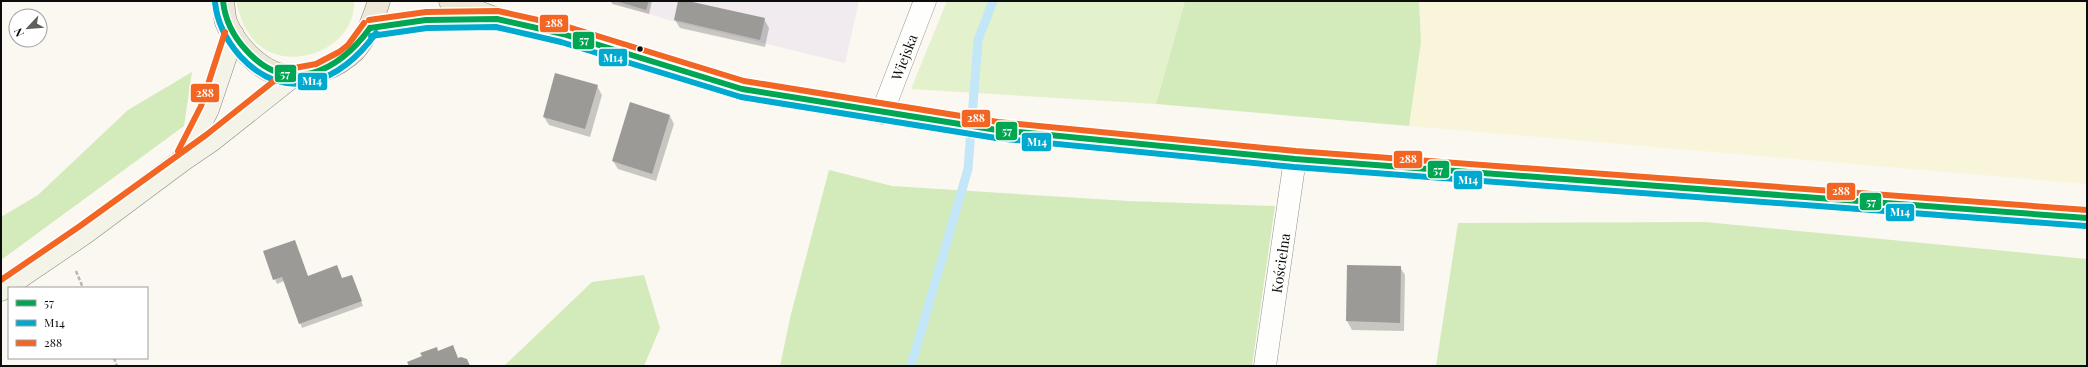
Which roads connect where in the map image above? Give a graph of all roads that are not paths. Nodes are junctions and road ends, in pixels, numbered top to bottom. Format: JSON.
{"nodes":[{"id":1,"x":223,"y":1,"type":"edge"},
{"id":2,"x":379,"y":1,"type":"edge"},
{"id":3,"x":450,"y":1,"type":"edge"},
{"id":4,"x":925,"y":1,"type":"edge"},
{"id":5,"x":497,"y":19,"type":"junction"},
{"id":6,"x":370,"y":28,"type":"junction"},
{"id":7,"x":233,"y":35,"type":"junction"},
{"id":8,"x":293,"y":76,"type":"junction"},
{"id":9,"x":882,"y":112,"type":"junction"},
{"id":10,"x":1295,"y":159,"type":"junction"},
{"id":11,"x":182,"y":160,"type":"junction"},
{"id":12,"x":2087,"y":218,"type":"edge"},
{"id":13,"x":1,"y":290,"type":"edge"},
{"id":14,"x":1265,"y":366,"type":"edge"}],
"edges":[{"from":1,"to":7,"type":"main road"},
{"from":2,"to":6,"type":"main road"},
{"from":3,"to":5,"type":"main road"},
{"from":4,"to":9,"type":"street","name":"Wiejska"},
{"from":5,"to":6,"type":"main road"},
{"from":5,"to":9,"type":"main road"},
{"from":6,"to":8,"type":"main road"},
{"from":7,"to":8,"type":"main road"},
{"from":7,"to":11,"type":"street"},
{"from":8,"to":11,"type":"street"},
{"from":9,"to":10,"type":"main road"},
{"from":10,"to":12,"type":"main road"},
{"from":10,"to":14,"type":"street","name":"Kościelna"},
{"from":11,"to":13,"type":"street"}]}
